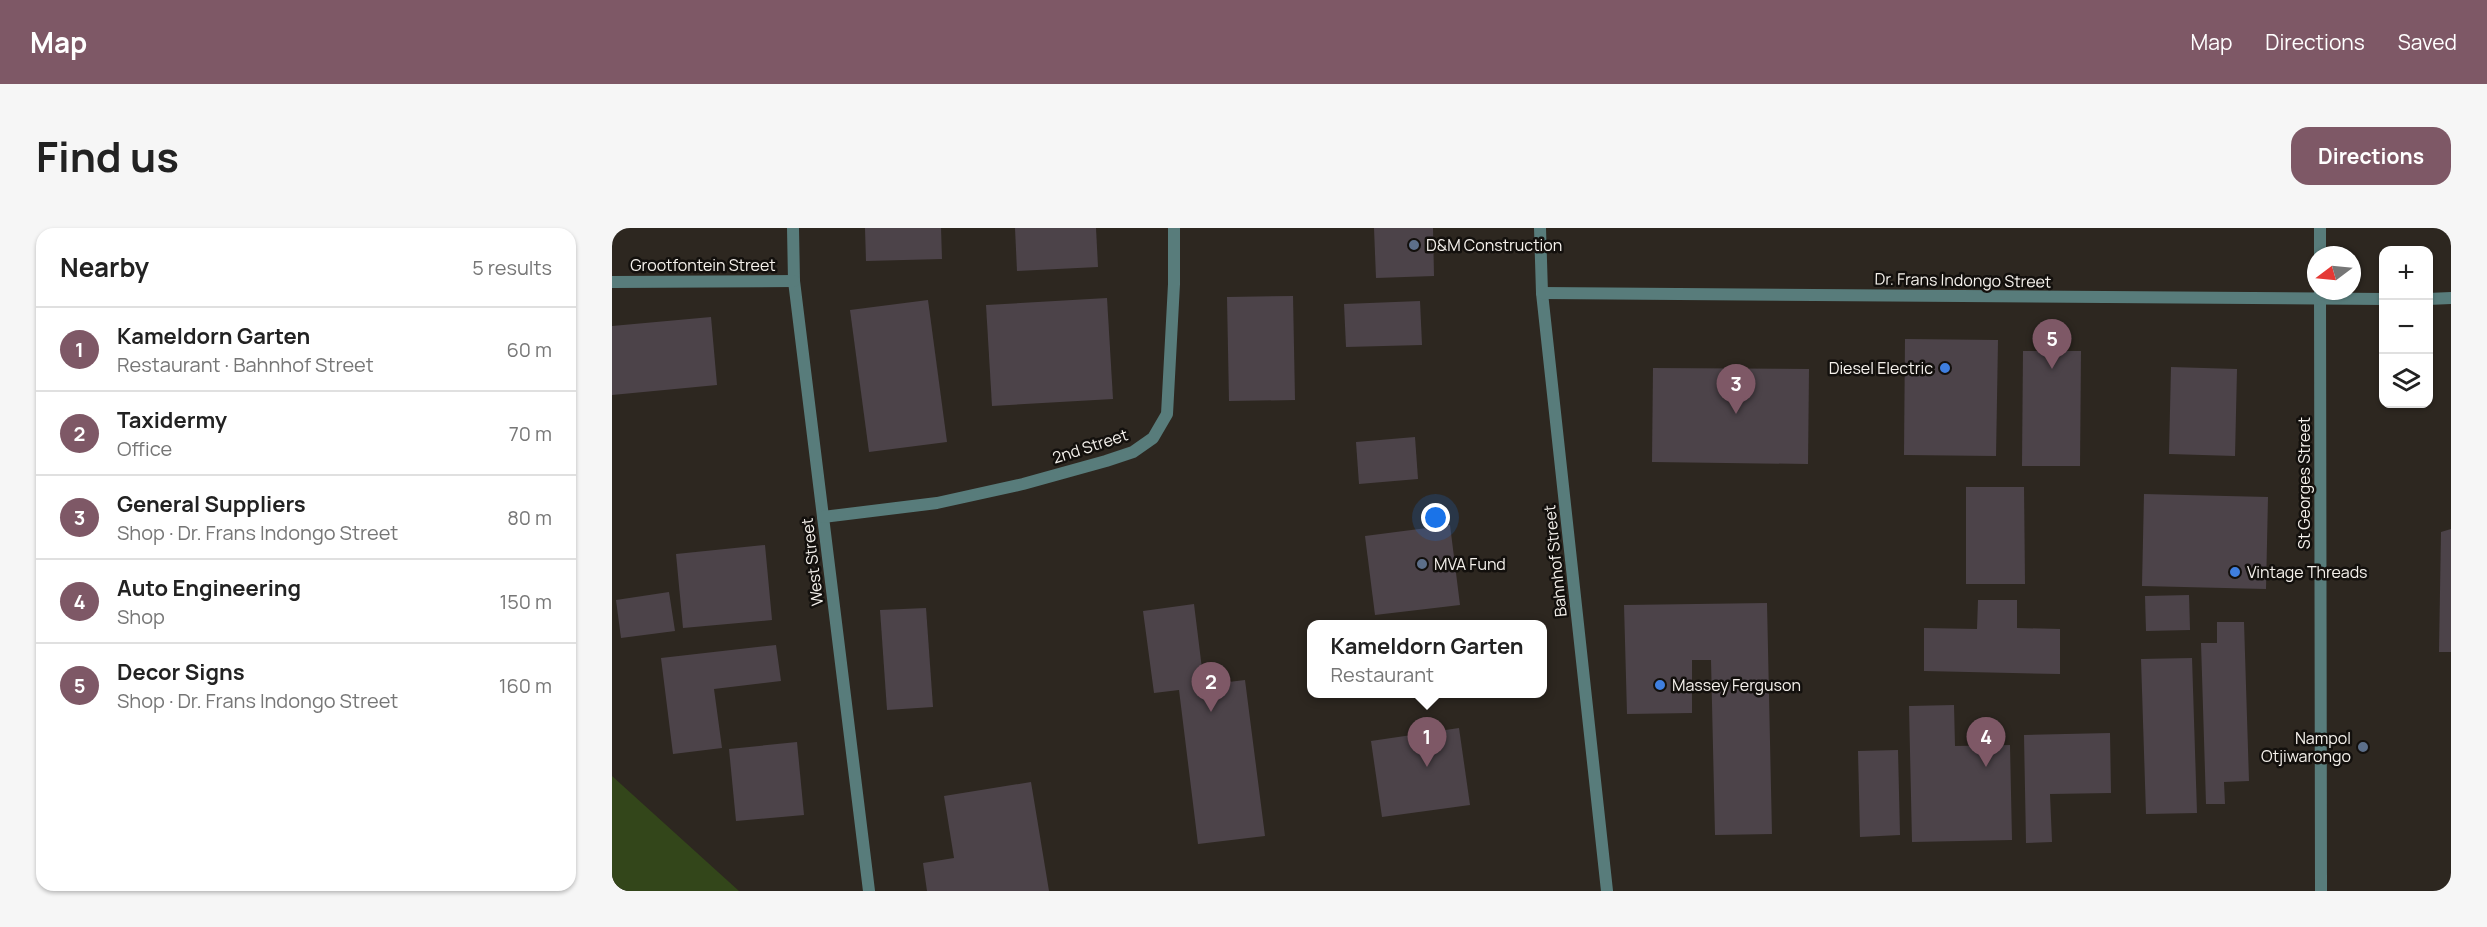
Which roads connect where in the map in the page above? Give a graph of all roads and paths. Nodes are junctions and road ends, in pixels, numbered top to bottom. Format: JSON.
{"nodes":[{"id":1,"x":793,"y":228,"type":"edge"},
{"id":2,"x":1173,"y":228,"type":"edge"},
{"id":3,"x":1540,"y":228,"type":"edge"},
{"id":4,"x":2320,"y":228,"type":"edge"},
{"id":5,"x":2320,"y":246,"type":"edge"},
{"id":6,"x":794,"y":281,"type":"junction"},
{"id":7,"x":612,"y":282,"type":"edge"},
{"id":8,"x":1542,"y":293,"type":"junction"},
{"id":9,"x":2307,"y":296,"type":"edge"},
{"id":10,"x":2361,"y":298,"type":"edge"},
{"id":11,"x":2451,"y":298,"type":"edge"},
{"id":12,"x":2379,"y":299,"type":"edge"},
{"id":13,"x":2433,"y":299,"type":"edge"},
{"id":14,"x":2320,"y":300,"type":"edge"},
{"id":15,"x":823,"y":517,"type":"junction"},
{"id":16,"x":868,"y":891,"type":"edge"},
{"id":17,"x":1607,"y":891,"type":"edge"},
{"id":18,"x":2321,"y":891,"type":"edge"}],
"edges":[{"from":1,"to":6,"type":"street","name":"West Street"},
{"from":2,"to":15,"type":"street","name":"2nd Street"},
{"from":3,"to":8,"type":"street","name":"Bahnhof Street"},
{"from":4,"to":5,"type":"street"},
{"from":6,"to":7,"type":"street","name":"Grootfontein Street"},
{"from":6,"to":15,"type":"street","name":"West Street"},
{"from":8,"to":9,"type":"street","name":"Dr. Frans Indongo Street"},
{"from":8,"to":17,"type":"street","name":"Bahnhof Street"},
{"from":10,"to":12,"type":"street","name":"Dr. Frans Indongo Street"},
{"from":11,"to":13,"type":"street"},
{"from":14,"to":18,"type":"street","name":"St Georges Street"},
{"from":15,"to":16,"type":"street","name":"West Street"}]}
